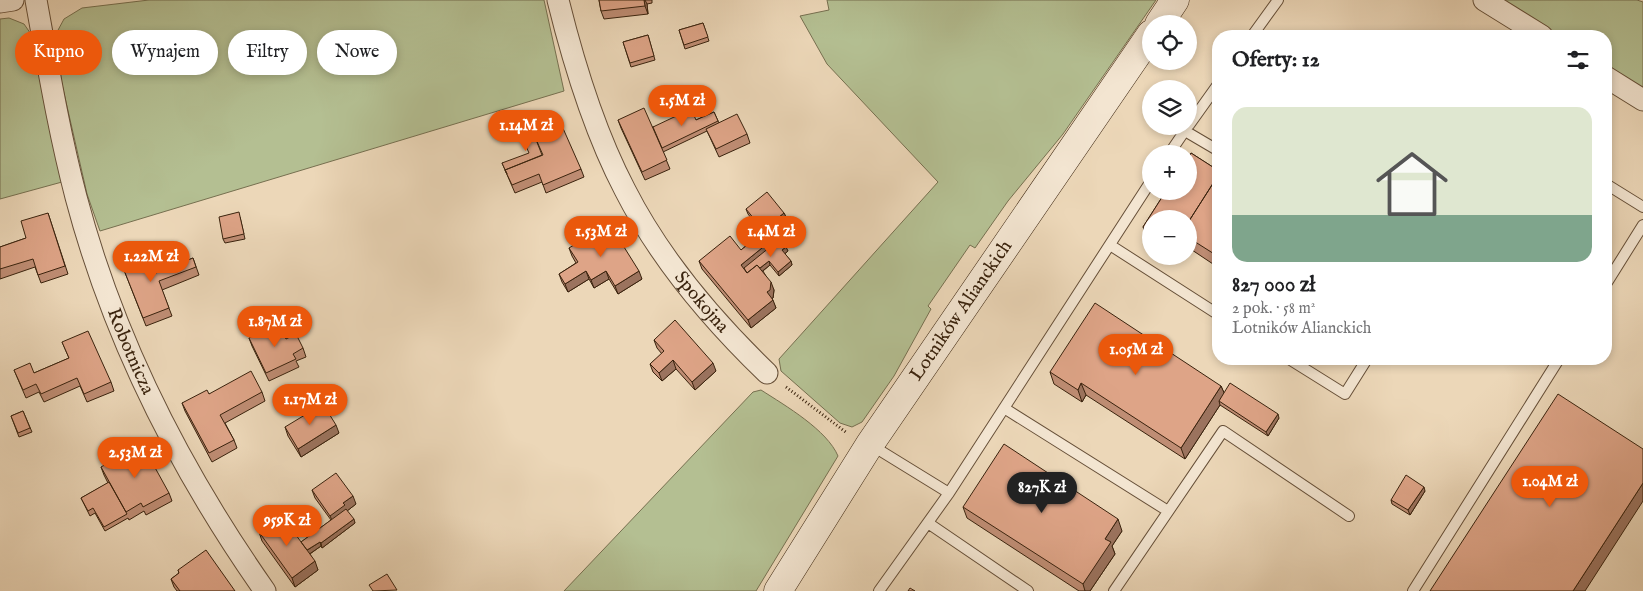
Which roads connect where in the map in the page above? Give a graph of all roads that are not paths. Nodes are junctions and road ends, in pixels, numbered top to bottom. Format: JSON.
{"nodes":[{"id":1,"x":13,"y":0,"type":"edge"},
{"id":2,"x":36,"y":0,"type":"edge"},
{"id":3,"x":558,"y":0,"type":"edge"},
{"id":4,"x":1175,"y":0,"type":"edge"},
{"id":5,"x":1278,"y":0,"type":"edge"},
{"id":6,"x":1484,"y":0,"type":"edge"},
{"id":7,"x":0,"y":2,"type":"edge"},
{"id":8,"x":1165,"y":15,"type":"edge"},
{"id":9,"x":1256,"y":30,"type":"edge"},
{"id":10,"x":1532,"y":30,"type":"edge"},
{"id":11,"x":1142,"y":47,"type":"edge"},
{"id":12,"x":1612,"y":80,"type":"edge"},
{"id":13,"x":1212,"y":93,"type":"edge"},
{"id":14,"x":1643,"y":100,"type":"edge"},
{"id":15,"x":1197,"y":113,"type":"edge"},
{"id":16,"x":1197,"y":134,"type":"edge"},
{"id":17,"x":1212,"y":146,"type":"edge"},
{"id":18,"x":1612,"y":188,"type":"edge"},
{"id":19,"x":1142,"y":196,"type":"edge"},
{"id":20,"x":1643,"y":207,"type":"edge"},
{"id":21,"x":1643,"y":225,"type":"edge"},
{"id":22,"x":1110,"y":246,"type":"junction"},
{"id":23,"x":1612,"y":274,"type":"edge"},
{"id":24,"x":1212,"y":311,"type":"edge"},
{"id":25,"x":1298,"y":365,"type":"edge"},
{"id":26,"x":1363,"y":365,"type":"edge"},
{"id":27,"x":1555,"y":365,"type":"edge"},
{"id":28,"x":767,"y":373,"type":"road end"},
{"id":29,"x":1004,"y":408,"type":"junction"},
{"id":30,"x":870,"y":444,"type":"junction"},
{"id":31,"x":949,"y":493,"type":"junction"},
{"id":32,"x":1168,"y":511,"type":"junction"},
{"id":33,"x":1349,"y":516,"type":"dead end"},
{"id":34,"x":928,"y":523,"type":"junction"},
{"id":35,"x":265,"y":591,"type":"edge"},
{"id":36,"x":778,"y":591,"type":"edge"},
{"id":37,"x":879,"y":591,"type":"edge"},
{"id":38,"x":1028,"y":591,"type":"edge"},
{"id":39,"x":1114,"y":591,"type":"edge"},
{"id":40,"x":1414,"y":591,"type":"edge"}],
"edges":[{"from":1,"to":7,"type":"street"},
{"from":2,"to":35,"type":"street","name":"Robotnicza"},
{"from":3,"to":28,"type":"street","name":"Spokojna"},
{"from":4,"to":8,"type":"main road"},
{"from":5,"to":9,"type":"lane"},
{"from":6,"to":10,"type":"street"},
{"from":11,"to":30,"type":"main road","name":"Lotników Alianckich"},
{"from":12,"to":14,"type":"street"},
{"from":13,"to":15,"type":"lane"},
{"from":16,"to":17,"type":"lane"},
{"from":18,"to":20,"type":"lane"},
{"from":19,"to":22,"type":"lane"},
{"from":21,"to":23,"type":"lane"},
{"from":22,"to":24,"type":"lane"},
{"from":22,"to":29,"type":"lane"},
{"from":25,"to":26,"type":"lane"},
{"from":27,"to":40,"type":"lane"},
{"from":29,"to":31,"type":"lane"},
{"from":29,"to":32,"type":"lane"},
{"from":30,"to":31,"type":"lane"},
{"from":30,"to":36,"type":"main road","name":"Lotników Alianckich"},
{"from":31,"to":34,"type":"lane"},
{"from":32,"to":33,"type":"lane"},
{"from":32,"to":39,"type":"lane"},
{"from":34,"to":37,"type":"lane"},
{"from":34,"to":38,"type":"lane"}]}
